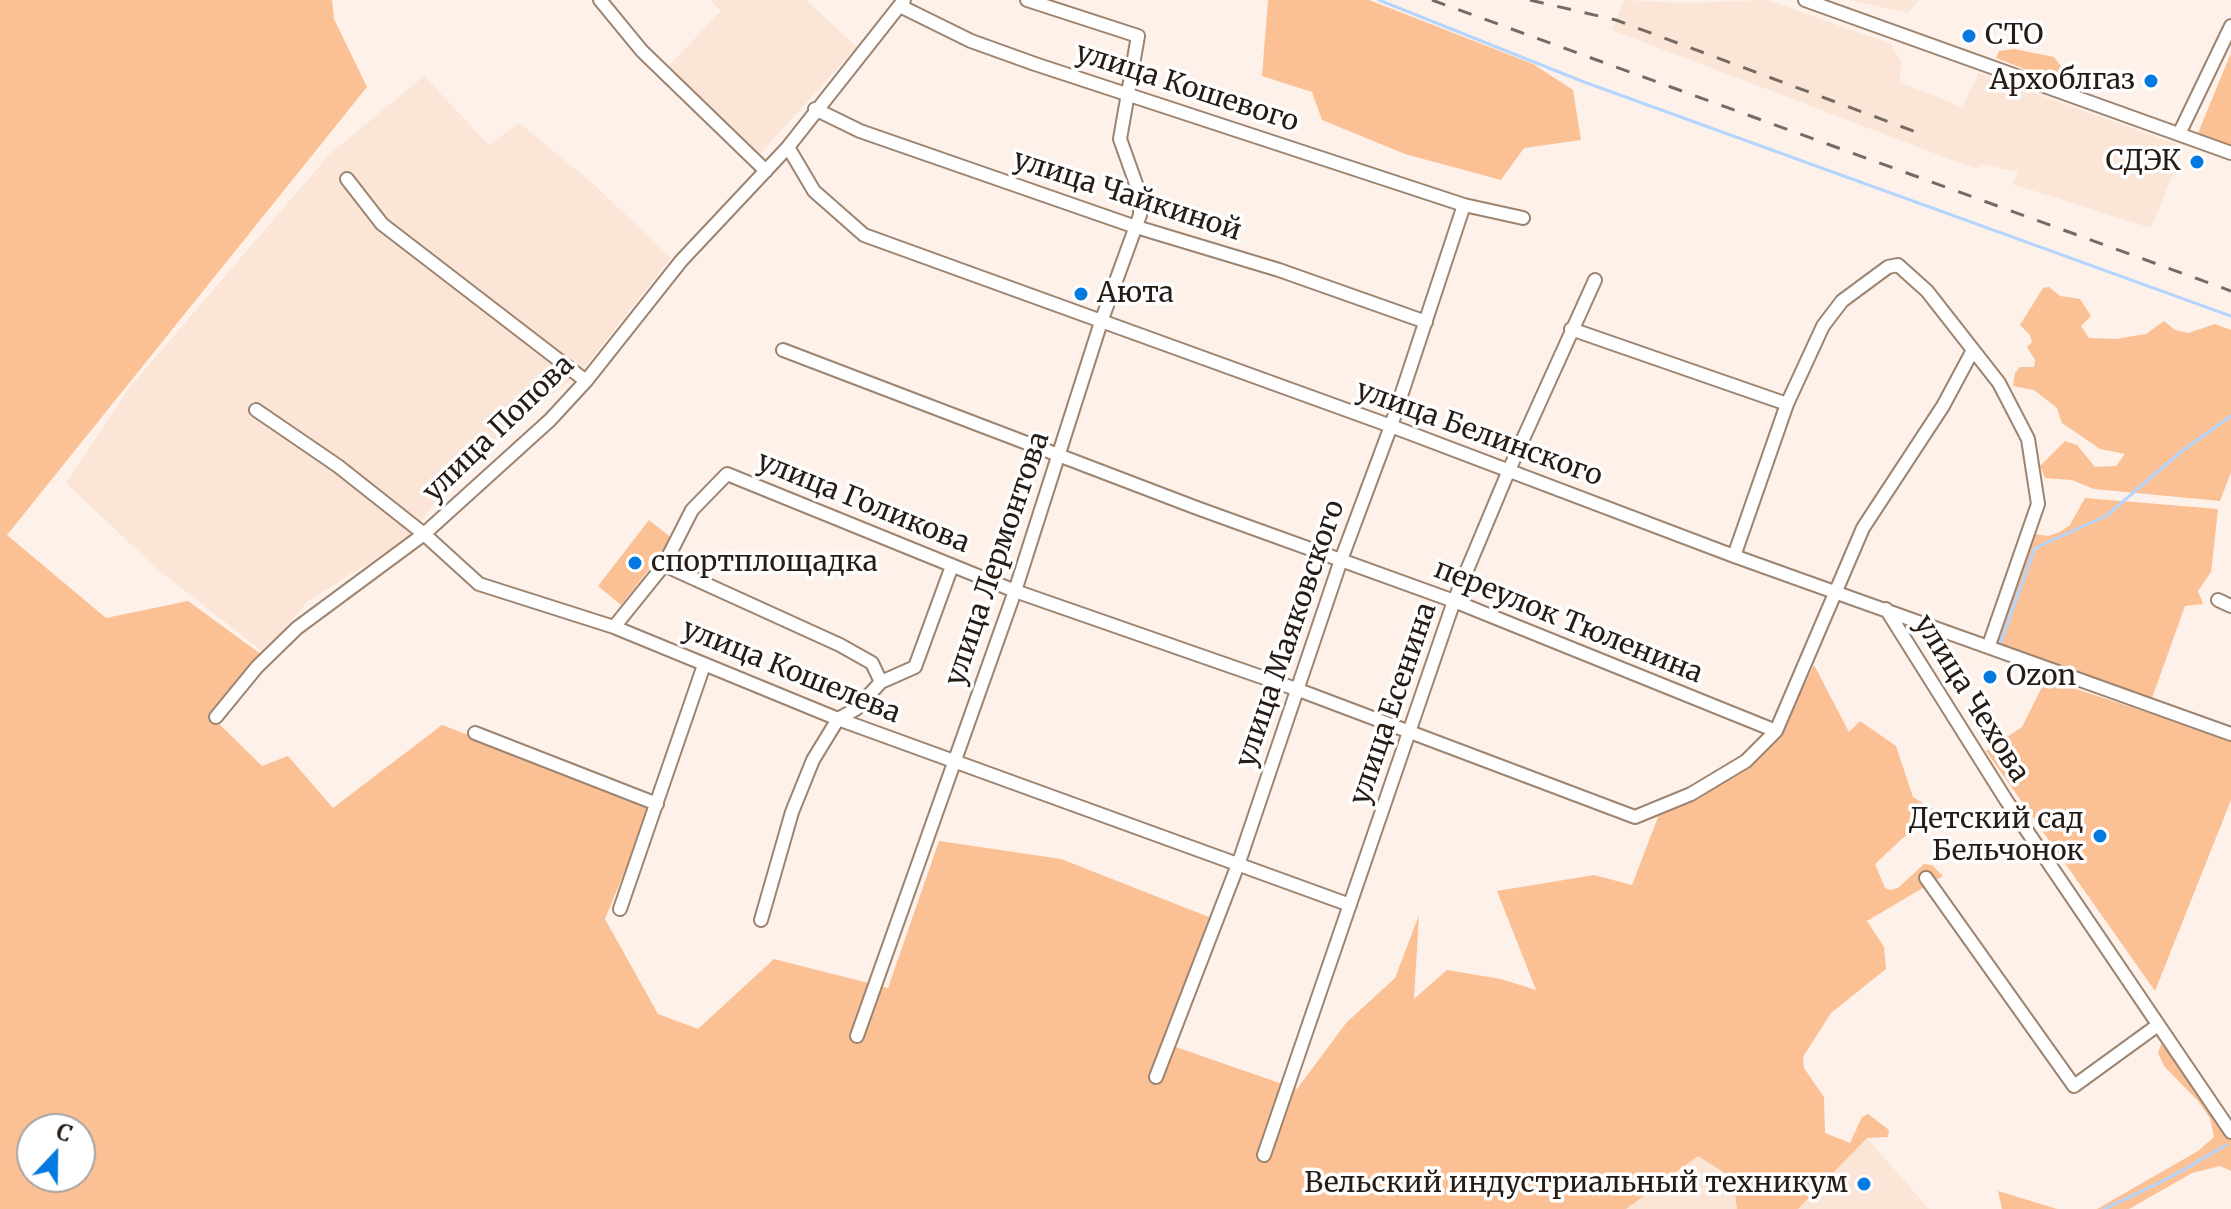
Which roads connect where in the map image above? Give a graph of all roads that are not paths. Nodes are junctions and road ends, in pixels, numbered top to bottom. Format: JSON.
{"nodes":[{"id":1,"x":600,"y":0,"type":"edge"},
{"id":2,"x":1027,"y":0,"type":"edge"},
{"id":3,"x":1805,"y":0,"type":"edge"},
{"id":4,"x":902,"y":3,"type":"edge"},
{"id":5,"x":2231,"y":26,"type":"edge"},
{"id":6,"x":1129,"y":94,"type":"junction"},
{"id":7,"x":815,"y":109,"type":"junction"},
{"id":8,"x":2179,"y":134,"type":"junction"},
{"id":9,"x":788,"y":147,"type":"junction"},
{"id":10,"x":2231,"y":153,"type":"edge"},
{"id":11,"x":766,"y":171,"type":"junction"},
{"id":12,"x":347,"y":179,"type":"dead end"},
{"id":13,"x":1464,"y":205,"type":"junction"},
{"id":14,"x":1523,"y":218,"type":"dead end"},
{"id":15,"x":1133,"y":226,"type":"junction"},
{"id":16,"x":1595,"y":280,"type":"dead end"},
{"id":17,"x":1101,"y":322,"type":"junction"},
{"id":18,"x":1426,"y":322,"type":"junction"},
{"id":19,"x":1571,"y":329,"type":"junction"},
{"id":20,"x":783,"y":350,"type":"dead end"},
{"id":21,"x":1973,"y":350,"type":"junction"},
{"id":22,"x":586,"y":381,"type":"junction"},
{"id":23,"x":1787,"y":404,"type":"junction"},
{"id":24,"x":256,"y":410,"type":"dead end"},
{"id":25,"x":1391,"y":426,"type":"junction"},
{"id":26,"x":1059,"y":456,"type":"junction"},
{"id":27,"x":1509,"y":470,"type":"junction"},
{"id":28,"x":424,"y":534,"type":"junction"},
{"id":29,"x":1734,"y":556,"type":"junction"},
{"id":30,"x":1341,"y":560,"type":"junction"},
{"id":31,"x":664,"y":565,"type":"junction"},
{"id":32,"x":952,"y":566,"type":"junction"},
{"id":33,"x":1015,"y":591,"type":"junction"},
{"id":34,"x":1837,"y":591,"type":"junction"},
{"id":35,"x":2218,"y":600,"type":"dead end"},
{"id":36,"x":1454,"y":601,"type":"junction"},
{"id":37,"x":2231,"y":606,"type":"edge"},
{"id":38,"x":1886,"y":609,"type":"junction"},
{"id":39,"x":614,"y":627,"type":"junction"},
{"id":40,"x":1989,"y":645,"type":"junction"},
{"id":41,"x":704,"y":665,"type":"junction"},
{"id":42,"x":881,"y":682,"type":"junction"},
{"id":43,"x":1296,"y":689,"type":"junction"},
{"id":44,"x":216,"y":717,"type":"dead end"},
{"id":45,"x":838,"y":719,"type":"junction"},
{"id":46,"x":1776,"y":731,"type":"junction"},
{"id":47,"x":475,"y":733,"type":"dead end"},
{"id":48,"x":1409,"y":733,"type":"junction"},
{"id":49,"x":2231,"y":734,"type":"edge"},
{"id":50,"x":953,"y":762,"type":"junction"},
{"id":51,"x":657,"y":804,"type":"junction"},
{"id":52,"x":1239,"y":862,"type":"junction"},
{"id":53,"x":1926,"y":878,"type":"dead end"},
{"id":54,"x":1350,"y":905,"type":"junction"},
{"id":55,"x":620,"y":909,"type":"dead end"},
{"id":56,"x":761,"y":920,"type":"dead end"},
{"id":57,"x":2158,"y":1025,"type":"junction"},
{"id":58,"x":857,"y":1036,"type":"dead end"},
{"id":59,"x":1156,"y":1077,"type":"dead end"},
{"id":60,"x":2231,"y":1132,"type":"edge"},
{"id":61,"x":1264,"y":1155,"type":"dead end"}],
"edges":[{"from":1,"to":11,"type":"street"},
{"from":2,"to":6,"type":"street","name":"улица Лермонтова"},
{"from":3,"to":8,"type":"street"},
{"from":4,"to":6,"type":"street","name":"улица Кошевого"},
{"from":4,"to":7,"type":"street"},
{"from":5,"to":8,"type":"street"},
{"from":6,"to":13,"type":"street","name":"улица Кошевого"},
{"from":6,"to":15,"type":"street","name":"улица Лермонтова"},
{"from":7,"to":9,"type":"street"},
{"from":7,"to":15,"type":"street","name":"улица Чайкиной"},
{"from":8,"to":10,"type":"street"},
{"from":9,"to":11,"type":"street","name":"улица Попова"},
{"from":9,"to":17,"type":"street","name":"улица Белинского"},
{"from":11,"to":22,"type":"street","name":"улица Попова"},
{"from":12,"to":22,"type":"street"},
{"from":13,"to":14,"type":"street","name":"улица Кошевого"},
{"from":13,"to":18,"type":"street","name":"улица Маяковского"},
{"from":15,"to":17,"type":"street","name":"улица Лермонтова"},
{"from":15,"to":18,"type":"street","name":"улица Чайкиной"},
{"from":16,"to":19,"type":"street","name":"улица Есенина"},
{"from":17,"to":25,"type":"street","name":"улица Белинского"},
{"from":17,"to":26,"type":"street","name":"улица Лермонтова"},
{"from":18,"to":25,"type":"street","name":"улица Маяковского"},
{"from":19,"to":23,"type":"street"},
{"from":19,"to":27,"type":"street","name":"улица Есенина"},
{"from":20,"to":26,"type":"street","name":"переулок Тюленина"},
{"from":21,"to":23,"type":"street"},
{"from":21,"to":34,"type":"street"},
{"from":21,"to":40,"type":"street"},
{"from":22,"to":28,"type":"street","name":"улица Попова"},
{"from":23,"to":29,"type":"street"},
{"from":24,"to":28,"type":"street","name":"улица Кошелева"},
{"from":25,"to":27,"type":"street","name":"улица Белинского"},
{"from":25,"to":30,"type":"street","name":"улица Маяковского"},
{"from":26,"to":30,"type":"street","name":"переулок Тюленина"},
{"from":26,"to":33,"type":"street","name":"улица Лермонтова"},
{"from":27,"to":29,"type":"street","name":"улица Белинского"},
{"from":27,"to":36,"type":"street","name":"улица Есенина"},
{"from":28,"to":39,"type":"street","name":"улица Кошелева"},
{"from":28,"to":44,"type":"street","name":"улица Попова"},
{"from":29,"to":34,"type":"street","name":"улица Белинского"},
{"from":30,"to":36,"type":"street","name":"переулок Тюленина"},
{"from":30,"to":43,"type":"street","name":"улица Маяковского"},
{"from":31,"to":32,"type":"street","name":"улица Голикова"},
{"from":31,"to":39,"type":"street","name":"улица Голикова"},
{"from":31,"to":42,"type":"street"},
{"from":32,"to":33,"type":"street","name":"улица Голикова"},
{"from":32,"to":42,"type":"street"},
{"from":33,"to":43,"type":"street","name":"улица Голикова"},
{"from":33,"to":50,"type":"street","name":"улица Лермонтова"},
{"from":34,"to":38,"type":"street","name":"улица Белинского"},
{"from":34,"to":46,"type":"street"},
{"from":35,"to":37,"type":"street"},
{"from":36,"to":46,"type":"street","name":"переулок Тюленина"},
{"from":36,"to":48,"type":"street","name":"улица Есенина"},
{"from":38,"to":40,"type":"street","name":"улица Белинского"},
{"from":38,"to":57,"type":"street","name":"улица Чехова"},
{"from":39,"to":41,"type":"street","name":"улица Кошелева"},
{"from":40,"to":49,"type":"street","name":"улица Белинского"},
{"from":41,"to":45,"type":"street","name":"улица Кошелева"},
{"from":41,"to":51,"type":"street"},
{"from":42,"to":45,"type":"street"},
{"from":43,"to":48,"type":"street","name":"улица Голикова"},
{"from":43,"to":52,"type":"street","name":"улица Маяковского"},
{"from":45,"to":50,"type":"street","name":"улица Кошелева"},
{"from":45,"to":56,"type":"street"},
{"from":46,"to":48,"type":"street","name":"улица Голикова"},
{"from":47,"to":51,"type":"street"},
{"from":48,"to":54,"type":"street","name":"улица Есенина"},
{"from":50,"to":52,"type":"street","name":"улица Кошелева"},
{"from":50,"to":58,"type":"street","name":"улица Лермонтова"},
{"from":51,"to":55,"type":"street"},
{"from":52,"to":54,"type":"street","name":"улица Кошелева"},
{"from":52,"to":59,"type":"street","name":"улица Маяковского"},
{"from":53,"to":57,"type":"street"},
{"from":54,"to":61,"type":"street","name":"улица Есенина"},
{"from":57,"to":60,"type":"street","name":"улица Чехова"}]}
